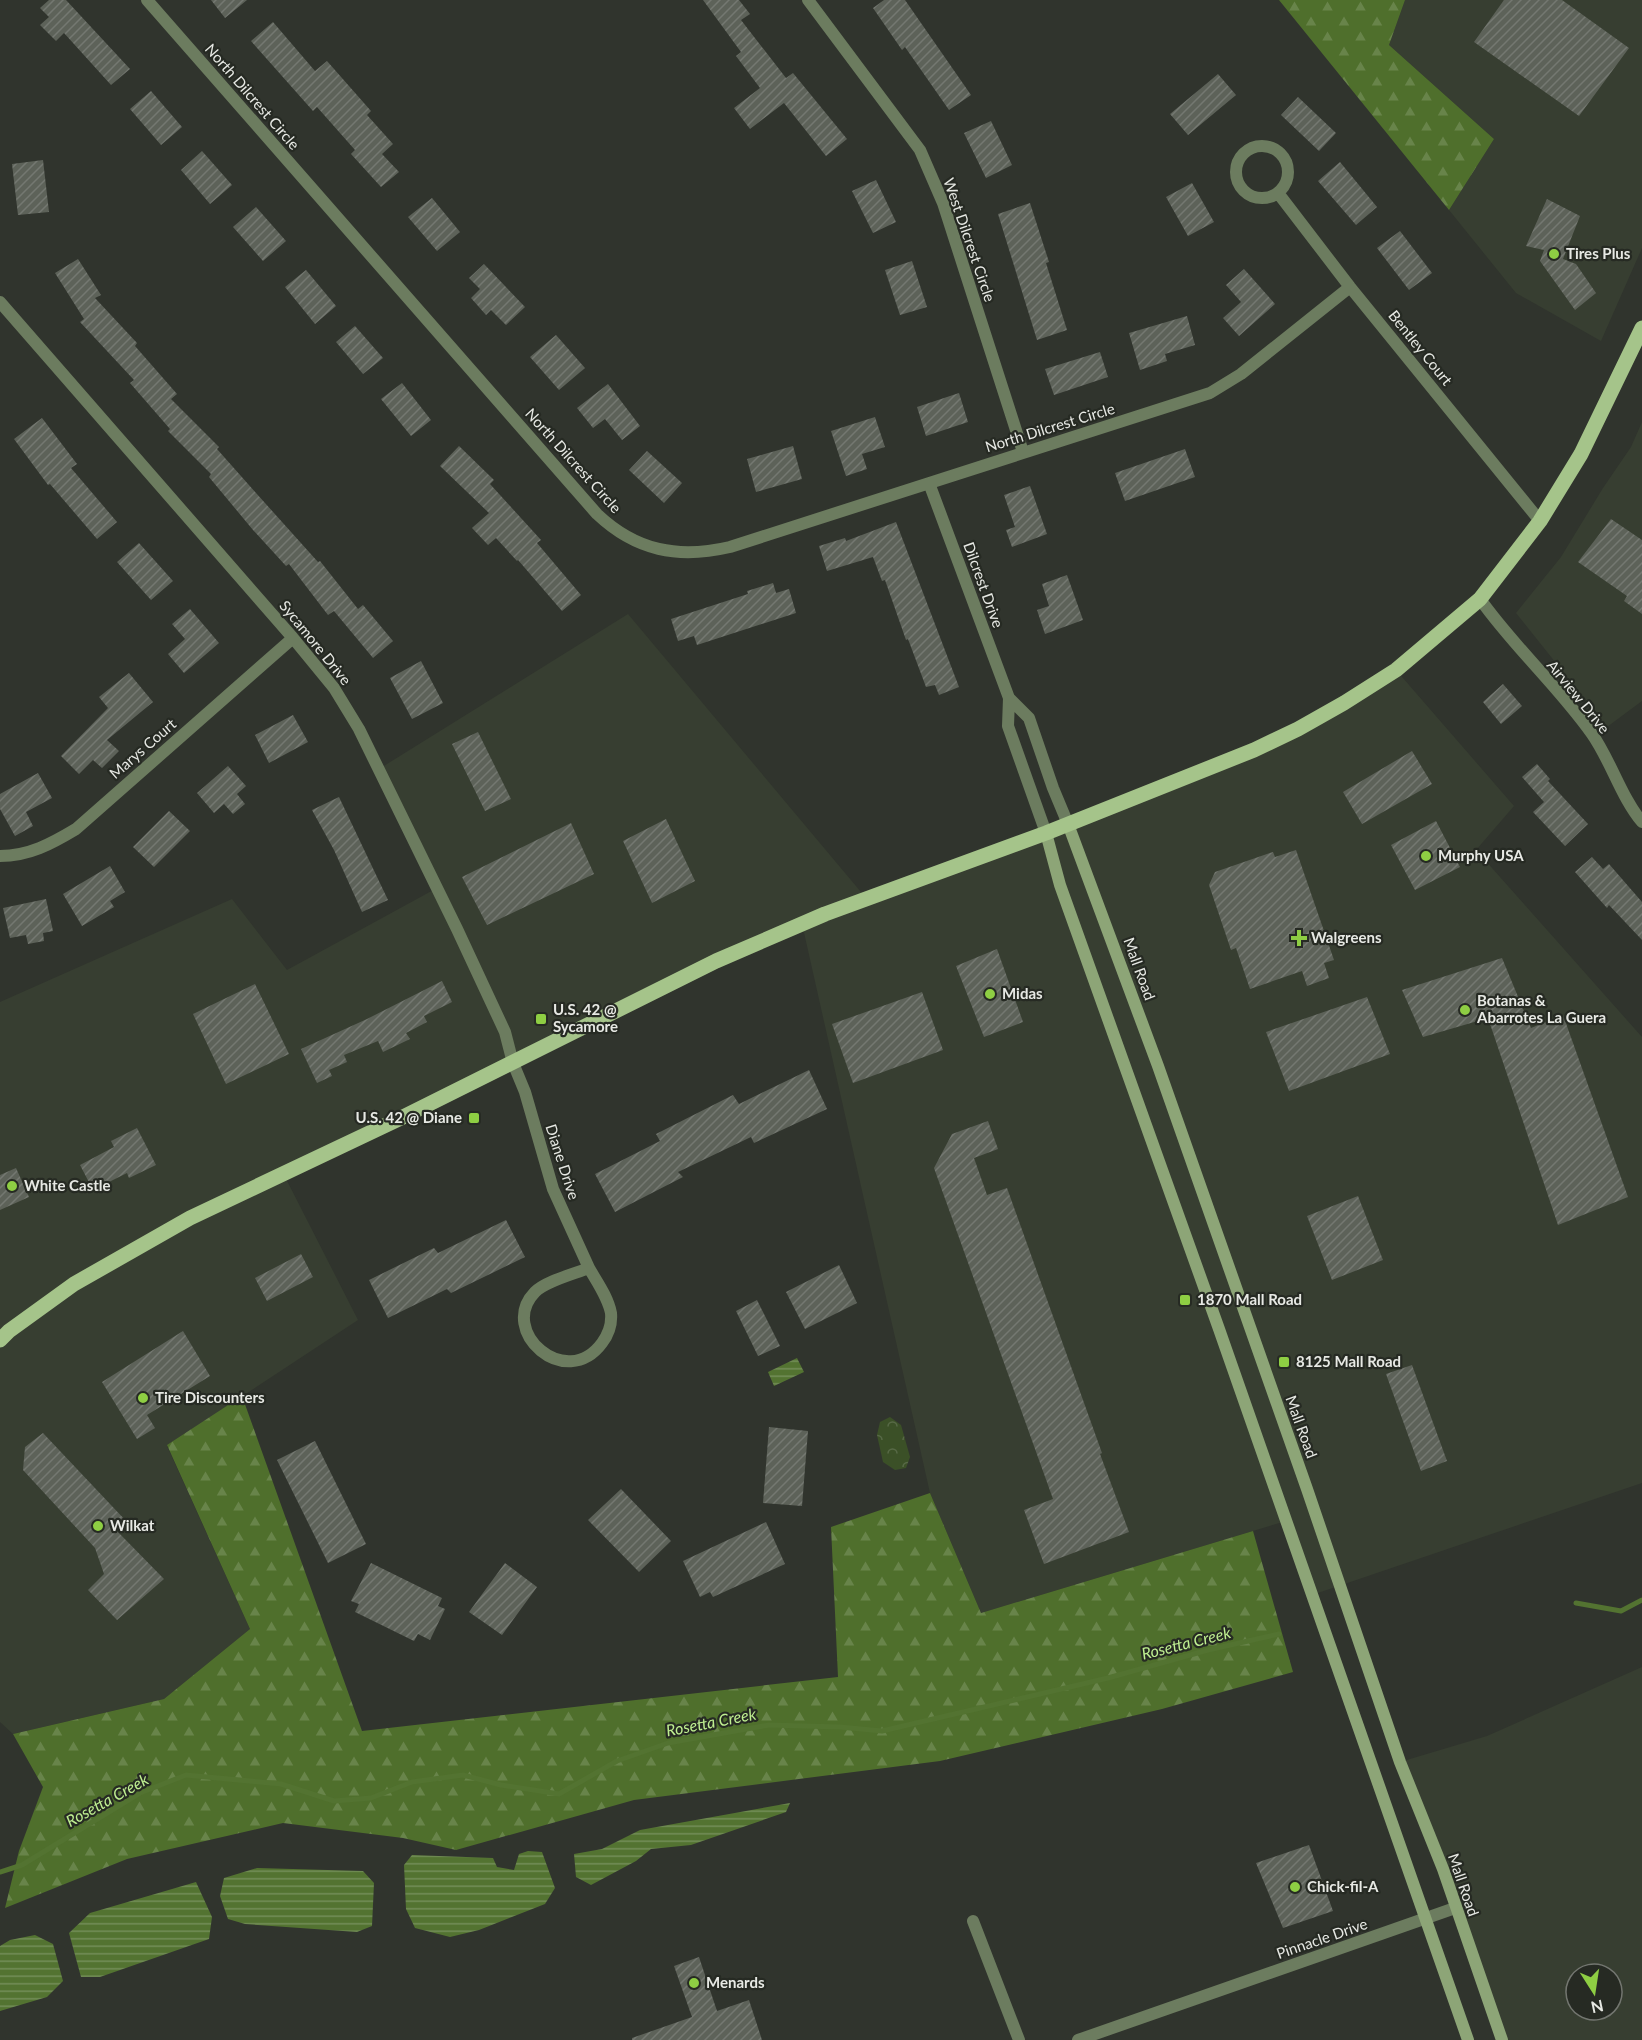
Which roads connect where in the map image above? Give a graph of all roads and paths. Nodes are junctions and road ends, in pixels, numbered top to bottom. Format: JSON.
{"nodes":[{"id":1,"x":147,"y":0,"type":"edge"},
{"id":2,"x":808,"y":0,"type":"edge"},
{"id":3,"x":1278,"y":193,"type":"junction"},
{"id":4,"x":1350,"y":287,"type":"junction"},
{"id":5,"x":0,"y":302,"type":"edge"},
{"id":6,"x":1642,"y":328,"type":"edge"},
{"id":7,"x":1023,"y":452,"type":"junction"},
{"id":8,"x":929,"y":483,"type":"junction"},
{"id":9,"x":1540,"y":521,"type":"junction"},
{"id":10,"x":1480,"y":599,"type":"junction"},
{"id":11,"x":293,"y":638,"type":"junction"},
{"id":12,"x":1009,"y":698,"type":"junction"},
{"id":13,"x":1642,"y":822,"type":"edge"},
{"id":14,"x":1068,"y":824,"type":"junction"},
{"id":15,"x":1046,"y":833,"type":"junction"},
{"id":16,"x":0,"y":856,"type":"edge"},
{"id":17,"x":513,"y":1063,"type":"junction"},
{"id":18,"x":589,"y":1268,"type":"junction"},
{"id":19,"x":0,"y":1340,"type":"edge"},
{"id":20,"x":1455,"y":1908,"type":"junction"},
{"id":21,"x":1426,"y":1917,"type":"junction"},
{"id":22,"x":973,"y":1921,"type":"dead end"},
{"id":23,"x":1019,"y":2040,"type":"edge"},
{"id":24,"x":1078,"y":2040,"type":"edge"},
{"id":25,"x":1468,"y":2040,"type":"edge"},
{"id":26,"x":1502,"y":2040,"type":"edge"}],
"edges":[{"from":1,"to":8,"type":"street","name":"North Dilcrest Circle"},
{"from":2,"to":7,"type":"street","name":"West Dilcrest Circle"},
{"from":3,"to":3,"type":"street"},
{"from":3,"to":4,"type":"street","name":"Bentley Court"},
{"from":4,"to":7,"type":"street","name":"North Dilcrest Circle"},
{"from":4,"to":9,"type":"street","name":"Bentley Court"},
{"from":5,"to":11,"type":"street","name":"Sycamore Drive"},
{"from":6,"to":9,"type":"main road"},
{"from":7,"to":8,"type":"street","name":"North Dilcrest Circle"},
{"from":8,"to":12,"type":"street","name":"Dilcrest Drive"},
{"from":9,"to":10,"type":"main road"},
{"from":10,"to":13,"type":"street","name":"Airview Drive"},
{"from":10,"to":14,"type":"main road"},
{"from":11,"to":16,"type":"street","name":"Marys Court"},
{"from":11,"to":17,"type":"street","name":"Sycamore Drive"},
{"from":12,"to":14,"type":"street","name":"Dilcrest Drive"},
{"from":12,"to":15,"type":"street","name":"Dilcrest Drive"},
{"from":14,"to":15,"type":"main road"},
{"from":14,"to":20,"type":"main road","name":"Mall Road"},
{"from":15,"to":17,"type":"main road"},
{"from":15,"to":21,"type":"main road"},
{"from":17,"to":18,"type":"street","name":"Diane Drive"},
{"from":17,"to":19,"type":"main road"},
{"from":18,"to":18,"type":"street","name":"Diane Drive"},
{"from":20,"to":21,"type":"street","name":"Pinnacle Drive"},
{"from":20,"to":26,"type":"main road","name":"Mall Road"},
{"from":21,"to":24,"type":"street","name":"Pinnacle Drive"},
{"from":21,"to":25,"type":"main road"},
{"from":22,"to":23,"type":"street"}]}
